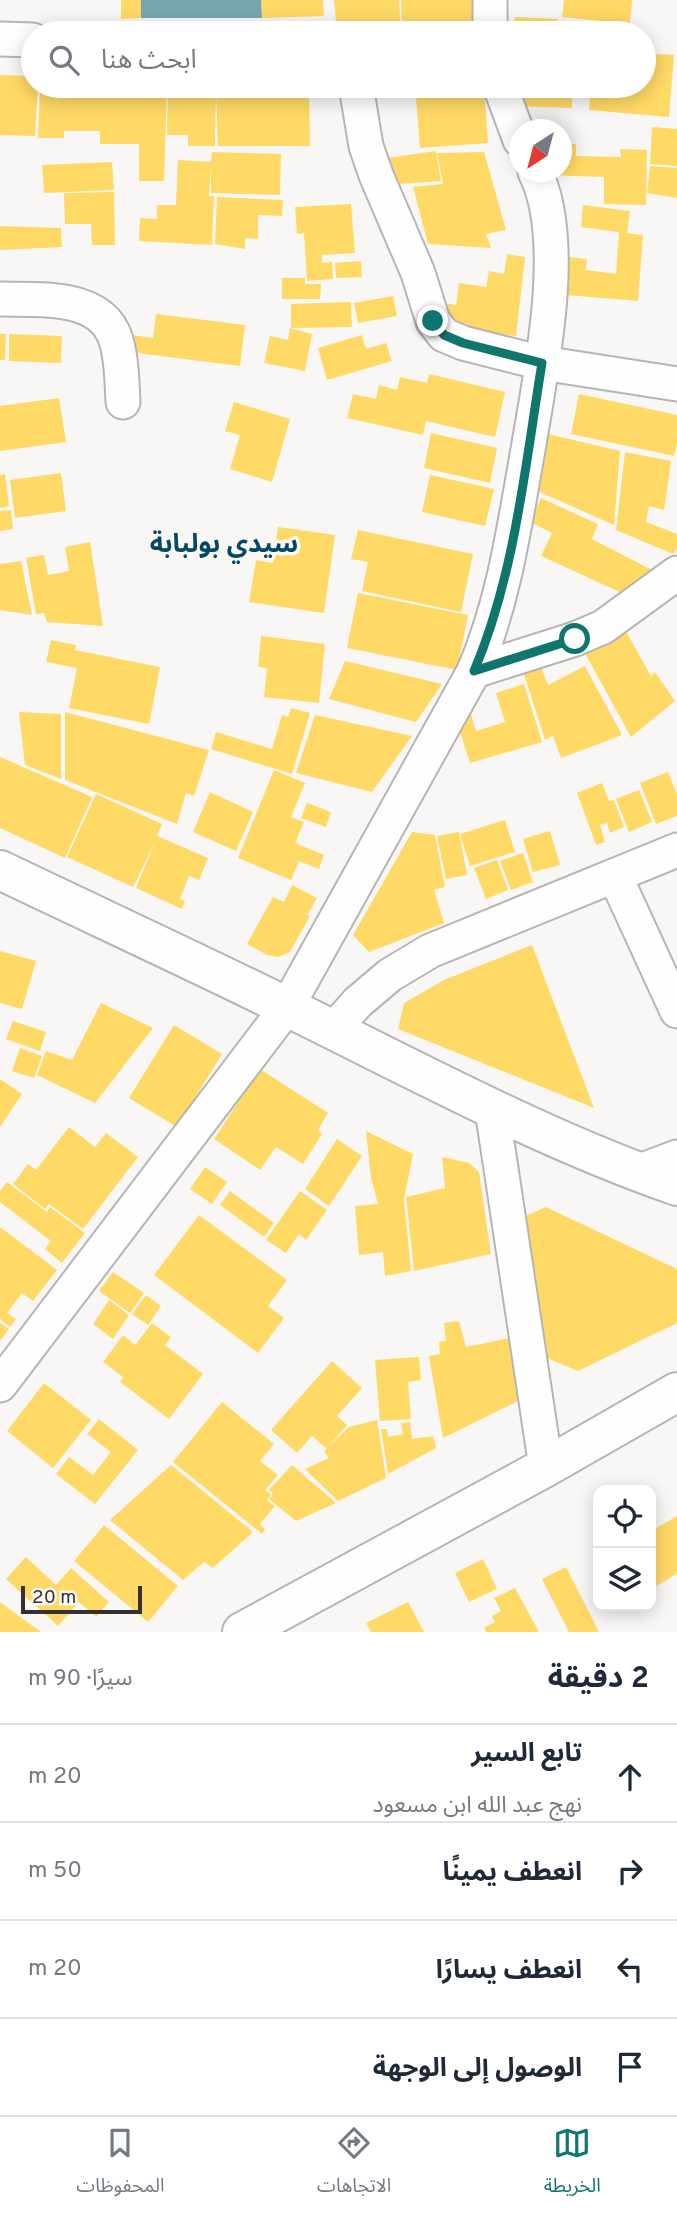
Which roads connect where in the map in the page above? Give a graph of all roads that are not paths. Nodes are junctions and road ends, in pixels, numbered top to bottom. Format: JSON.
{"nodes":[{"id":1,"x":490,"y":0,"type":"edge"},
{"id":2,"x":490,"y":21,"type":"edge"},
{"id":3,"x":0,"y":39,"type":"edge"},
{"id":4,"x":21,"y":40,"type":"edge"},
{"id":5,"x":358,"y":98,"type":"edge"},
{"id":6,"x":504,"y":98,"type":"edge"},
{"id":7,"x":512,"y":119,"type":"edge"},
{"id":8,"x":539,"y":182,"type":"edge"},
{"id":9,"x":0,"y":299,"type":"edge"},
{"id":10,"x":542,"y":363,"type":"junction"},
{"id":11,"x":677,"y":384,"type":"edge"},
{"id":12,"x":123,"y":402,"type":"dead end"},
{"id":13,"x":677,"y":573,"type":"edge"},
{"id":14,"x":474,"y":671,"type":"junction"},
{"id":15,"x":677,"y":850,"type":"edge"},
{"id":16,"x":0,"y":870,"type":"edge"},
{"id":17,"x":615,"y":876,"type":"junction"},
{"id":18,"x":287,"y":1007,"type":"junction"},
{"id":19,"x":677,"y":1011,"type":"edge"},
{"id":20,"x":333,"y":1030,"type":"junction"},
{"id":21,"x":492,"y":1109,"type":"junction"},
{"id":22,"x":677,"y":1157,"type":"edge"},
{"id":23,"x":637,"y":1172,"type":"junction"},
{"id":24,"x":677,"y":1186,"type":"edge"},
{"id":25,"x":0,"y":1385,"type":"edge"},
{"id":26,"x":677,"y":1392,"type":"edge"},
{"id":27,"x":546,"y":1467,"type":"junction"},
{"id":28,"x":260,"y":1628,"type":"edge"}],
"edges":[{"from":1,"to":2,"type":"street"},
{"from":3,"to":4,"type":"street"},
{"from":5,"to":10,"type":"street"},
{"from":6,"to":7,"type":"street"},
{"from":8,"to":10,"type":"street"},
{"from":9,"to":12,"type":"street"},
{"from":10,"to":11,"type":"street"},
{"from":10,"to":14,"type":"street"},
{"from":13,"to":14,"type":"street"},
{"from":14,"to":18,"type":"street"},
{"from":15,"to":17,"type":"street"},
{"from":16,"to":18,"type":"street"},
{"from":17,"to":19,"type":"street"},
{"from":17,"to":20,"type":"street"},
{"from":18,"to":20,"type":"street"},
{"from":18,"to":25,"type":"street"},
{"from":20,"to":21,"type":"street"},
{"from":21,"to":23,"type":"street"},
{"from":21,"to":27,"type":"street"},
{"from":22,"to":23,"type":"street"},
{"from":23,"to":24,"type":"street"},
{"from":26,"to":27,"type":"street"},
{"from":27,"to":28,"type":"street"}]}
